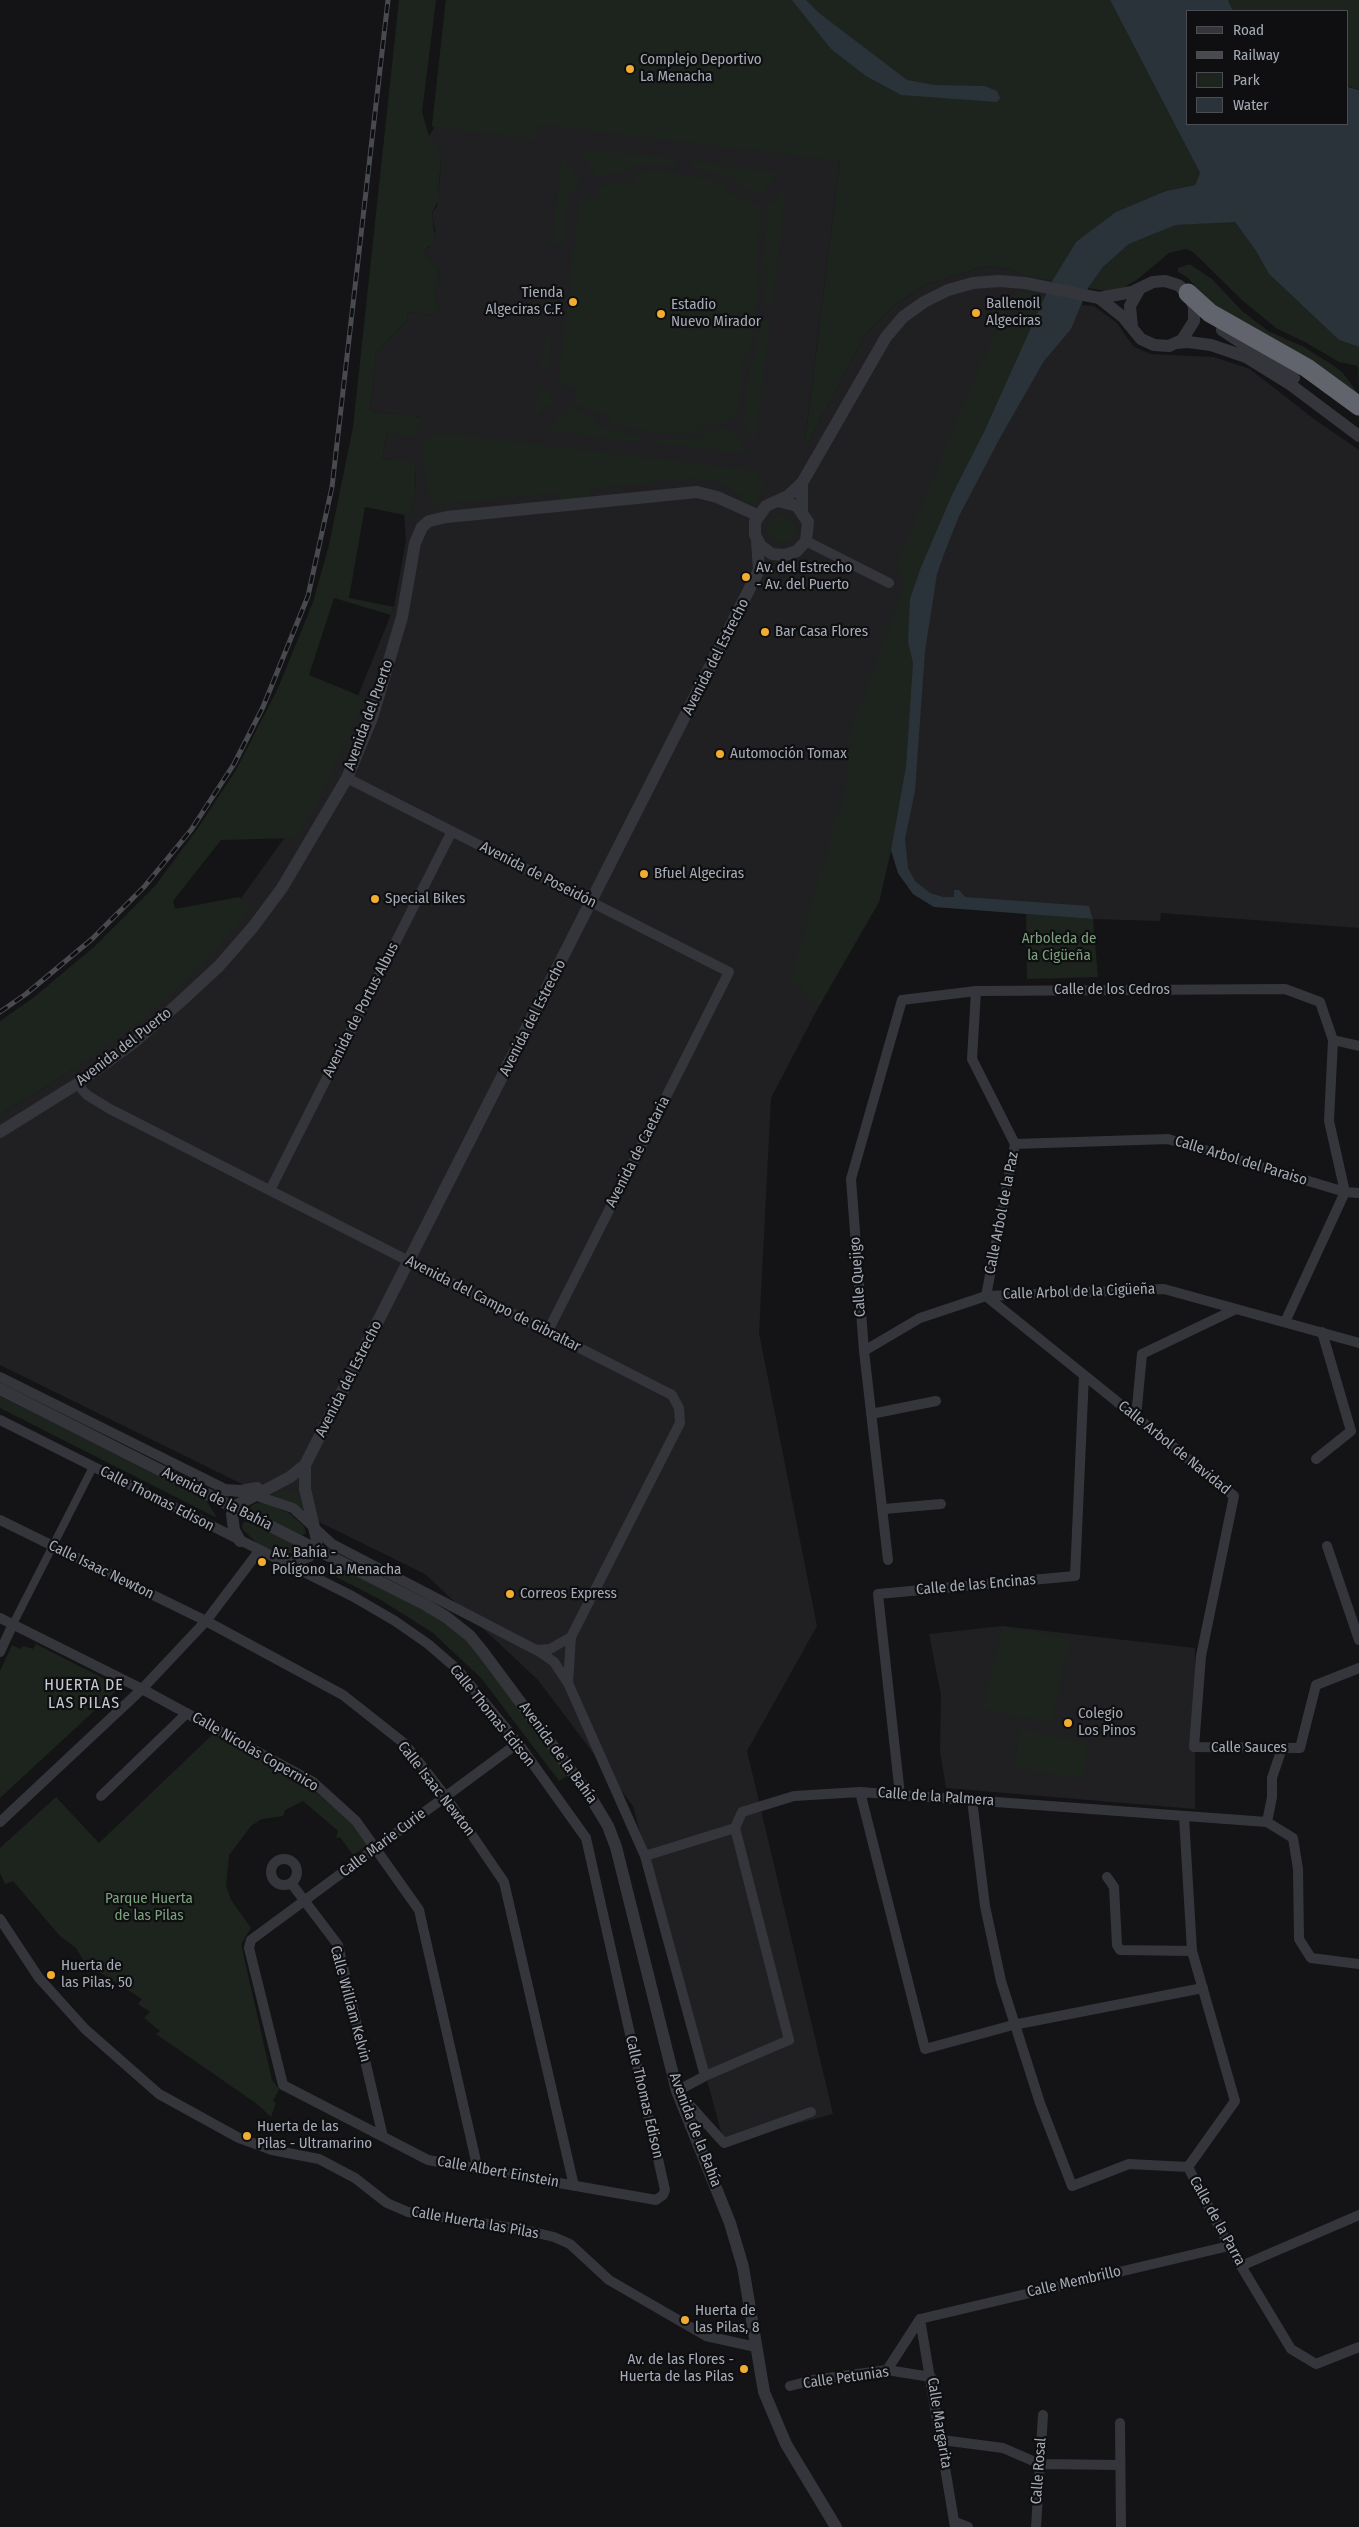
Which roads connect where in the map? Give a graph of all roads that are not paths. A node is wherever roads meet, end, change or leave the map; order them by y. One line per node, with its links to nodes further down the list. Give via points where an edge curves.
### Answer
1 (1142, 287): 2 (street, via 1126,294); 3 (street, via 1165,281 1178,285); 4 (street, via 1130,306)
2 (1099, 298): 4 (street); 9 (street, via 999,281 948,290 924,302 886,337)
3 (1191, 300): 5 (street, via 1191,328); 6 (highway, via 1307,368); 7 (street, via 1214,324)
4 (1132, 327): 5 (street, via 1141,339 1154,345)
5 (1176, 343): 8 (street, via 1211,345 1246,357 1291,385)
6 (1359, 406)
7 (1359, 426)
8 (1359, 436)
9 (802, 483): 10 (street); 11 (street)
10 (778, 501): 11 (street, via 791,503); 12 (street, via 766,506)
11 (802, 510): 14 (street, via 808,522)
12 (757, 516): 13 (street, via 754,528); 18 (street, Avenida del Puerto, via 717,497 697,492 429,521 417,535 402,617 372,718)
13 (757, 541): 15 (street, via 766,551); 16 (street)
14 (806, 541): 15 (street, via 797,551); 17 (street)
15 (784, 555): 16 (street)
16 (759, 570): 20 (street, Avenida del Estrecho)
17 (889, 582)
18 (347, 778): 19 (street, Avenida de Poseidón); 26 (street, Avenida del Puerto, via 282,888 253,927 178,1004 133,1043)
19 (452, 831): 20 (street, Avenida de Poseidón); 29 (street, Avenida de Portus Albus)
20 (592, 903): 21 (street, Avenida de Poseidón); 32 (street, Avenida del Estrecho)
21 (729, 972): 36 (street, Avenida de Caetaria)
22 (976, 991): 23 (street, Calle de los Cedros); 24 (street, Calle de los Cedros, via 1285,989 1320,1002); 28 (street, Calle Arbol de la Paz, via 972,1059)
23 (902, 1000): 39 (street, Calle Quejigo, via 851,1179)
24 (1333, 1040): 25 (street); 30 (street, via 1329,1121)
25 (1359, 1046)
26 (77, 1084): 27 (street, Avenida del Puerto); 29 (street, Avenida del Campo de Gibraltar, via 110,1109)
27 (0, 1132)
28 (1015, 1144): 30 (street, Calle Arbol del Paraiso, via 1168,1139); 33 (street, Calle Arbol de la Paz)
29 (270, 1190): 32 (street, Avenida del Campo de Gibraltar)
30 (1345, 1192): 31 (street, Calle Arbol del Paraiso); 35 (street)
31 (1359, 1193)
32 (409, 1261): 36 (street, Avenida del Campo de Gibraltar); 48 (street, Avenida del Estrecho)
33 (986, 1296): 34 (street, Calle Arbol de la Cigüeña, via 1164,1289); 39 (street, Calle Arbol de la Cigüeña, via 920,1318); 40 (street, Calle Arbol de Navidad)
34 (1236, 1308): 35 (street, Calle Arbol de la Cigüeña); 45 (street, via 1142,1354)
35 (1285, 1322): 37 (street, Calle Arbol de la Cigüeña)
36 (548, 1331): 68 (street, Avenida del Campo de Gibraltar, via 672,1395 680,1415 680,1423)
37 (1322, 1332): 38 (street, Calle Arbol de la Cigüeña); 47 (street, via 1351,1431)
38 (1359, 1343)
39 (864, 1351): 44 (street, Calle Quejigo)
40 (1084, 1375): 45 (street, Calle Arbol de Navidad); 80 (street, Calle de las Encinas, via 1075,1576 878,1594)
41 (0, 1377): 51 (street, Avenida de la Bahía)
42 (0, 1389): 54 (street, Avenida de la Bahía)
43 (936, 1401): 44 (street)
44 (871, 1414): 55 (street, Calle Quejigo)
45 (1136, 1417): 77 (street, Calle Arbol de Navidad, via 1234,1496 1201,1656)
46 (0, 1420): 49 (street, Calle Thomas Edison)
47 (1316, 1460)
48 (305, 1465): 50 (street); 57 (street, via 305,1489)
49 (93, 1466): 58 (street, Calle Thomas Edison); 59 (street)
50 (281, 1481): 51 (street, via 241,1491); 52 (street)
51 (223, 1490): 52 (street, Avenida de la Bahía)
52 (253, 1495): 54 (street); 57 (street, Avenida de la Bahía, via 293,1508)
53 (941, 1504): 55 (street)
54 (233, 1508): 58 (street, via 234,1530); 61 (street, Avenida de la Bahía)
55 (884, 1509): 63 (street, Calle Quejigo)
56 (0, 1520): 59 (street, Calle Isaac Newton)
57 (316, 1530): 61 (street); 70 (street, Avenida de la Bahía, via 338,1548)
58 (240, 1541): 62 (street, Calle Thomas Edison)
59 (52, 1546): 66 (street, Calle Isaac Newton); 67 (street)
60 (1327, 1546): 69 (street)
61 (315, 1549): 64 (street, via 301,1560); 100 (street, Avenida de la Bahía, via 426,1605 458,1626 483,1652 596,1804 616,1847)
62 (258, 1550): 64 (street, Calle Thomas Edison); 66 (street)
63 (888, 1560)
64 (288, 1564): 76 (street, Calle Thomas Edison, via 396,1621 428,1644 457,1669)
65 (0, 1618): 67 (street, Calle Nicolas Copernico)
66 (206, 1622): 74 (street); 82 (street, Calle Isaac Newton, via 343,1695 405,1744)
67 (13, 1624): 71 (street); 74 (street, Calle Nicolas Copernico)
68 (571, 1637): 70 (street, via 550,1649); 73 (street, Avenida del Campo de Gibraltar)
69 (1359, 1640)
70 (536, 1650): 73 (street, Avenida de la Bahía, via 554,1662)
71 (0, 1652)
72 (1359, 1668): 78 (street, Calle Sauces, via 1316,1685 1300,1748)
73 (568, 1683): 89 (street, Avenida de la Bahía)
74 (142, 1689): 75 (street, Calle Nicolas Copernico); 85 (street)
75 (187, 1713): 81 (street); 88 (street, Calle Nicolas Copernico, via 313,1782 356,1821)
76 (518, 1743): 82 (street, Calle Marie Curie); 106 (street, Calle Thomas Edison, via 586,1838 665,2190)
77 (1194, 1747): 78 (street, Calle Sauces)
78 (1282, 1748): 86 (street, via 1272,1778)
79 (860, 1792): 80 (street, Calle de la Palmera); 87 (street, Calle de la Palmera, via 794,1796 742,1812); 98 (street, via 924,2049)
80 (900, 1795): 83 (street, Calle de la Palmera)
81 (101, 1796)
82 (446, 1796): 88 (street, Calle Marie Curie); 105 (street, Calle Isaac Newton, via 504,1882)
83 (972, 1800): 84 (street, Calle de la Palmera); 98 (street, via 992,1948)
84 (1184, 1817): 86 (street, Calle de la Palmera); 95 (street, Calle de la Parra)
85 (0, 1822)
86 (1267, 1822): 96 (street, Calle de la Palmera, via 1293,1838 1298,1870 1299,1939 1307,1952 1311,1958)
87 (735, 1828): 89 (street); 99 (street, via 789,2040)
88 (376, 1848): 92 (street, Calle Marie Curie); 104 (street, Calle Nicolas Copernico, via 419,1910)
89 (645, 1856): 99 (street)
90 (1107, 1877): 95 (street, via 1114,1887 1117,1945 1120,1950)
91 (291, 1883): 92 (street, Calle William Kelvin)
92 (305, 1901): 94 (street, Calle Marie Curie); 102 (street, Calle William Kelvin, via 338,1945)
93 (0, 1919): 111 (street, Calle Huerta las Pilas, via 39,1978 85,2029 159,2094 238,2138 272,2150 319,2159 355,2178 387,2203 408,2212 511,2227 554,2237 570,2244 609,2280 706,2336)
94 (249, 1944): 102 (street, Calle Albert Einstein, via 283,2085)
95 (1192, 1951): 97 (street, Calle de la Parra)
96 (1359, 1964)
97 (1204, 1988): 98 (street); 103 (street, Calle de la Parra, via 1235,2101)
98 (1013, 2025): 103 (street, via 1072,2186 1129,2164)
99 (705, 2076): 100 (street)
100 (677, 2091): 101 (street, via 724,2143); 111 (street, Avenida de la Bahía, via 730,2223 742,2267)
101 (811, 2112)
102 (383, 2137): 104 (street, Calle Albert Einstein, via 428,2160)
103 (1188, 2167): 108 (street, Calle de la Parra)
104 (478, 2170): 105 (street, Calle Albert Einstein)
105 (574, 2186): 106 (street, Calle Albert Einstein, via 656,2200)
106 (663, 2195)
107 (1359, 2214): 109 (street)
108 (1229, 2246): 109 (street, Calle de la Parra); 110 (street, Calle Membrillo)
109 (1242, 2266): 112 (street, Calle de la Parra, via 1291,2349 1316,2364)
110 (920, 2319): 113 (street); 114 (street, Calle Margarita)
111 (756, 2347): 122 (street, Avenida de la Bahía, via 764,2392 786,2444)
112 (1359, 2347)
113 (887, 2370): 114 (street, Calle Petunias); 115 (street, Calle Petunias)
114 (931, 2377): 118 (street, Calle Margarita)
115 (790, 2386)
116 (1043, 2415): 119 (street, Calle Rosal)
117 (1120, 2423): 120 (street)
118 (942, 2440): 119 (street, via 1004,2448); 121 (street, Calle Margarita)
119 (1040, 2464): 120 (street); 124 (street, Calle Rosal)
120 (1120, 2465): 125 (street)
121 (955, 2524): 123 (street)
122 (836, 2527)
123 (968, 2527)
124 (1036, 2527)
125 (1121, 2527)

